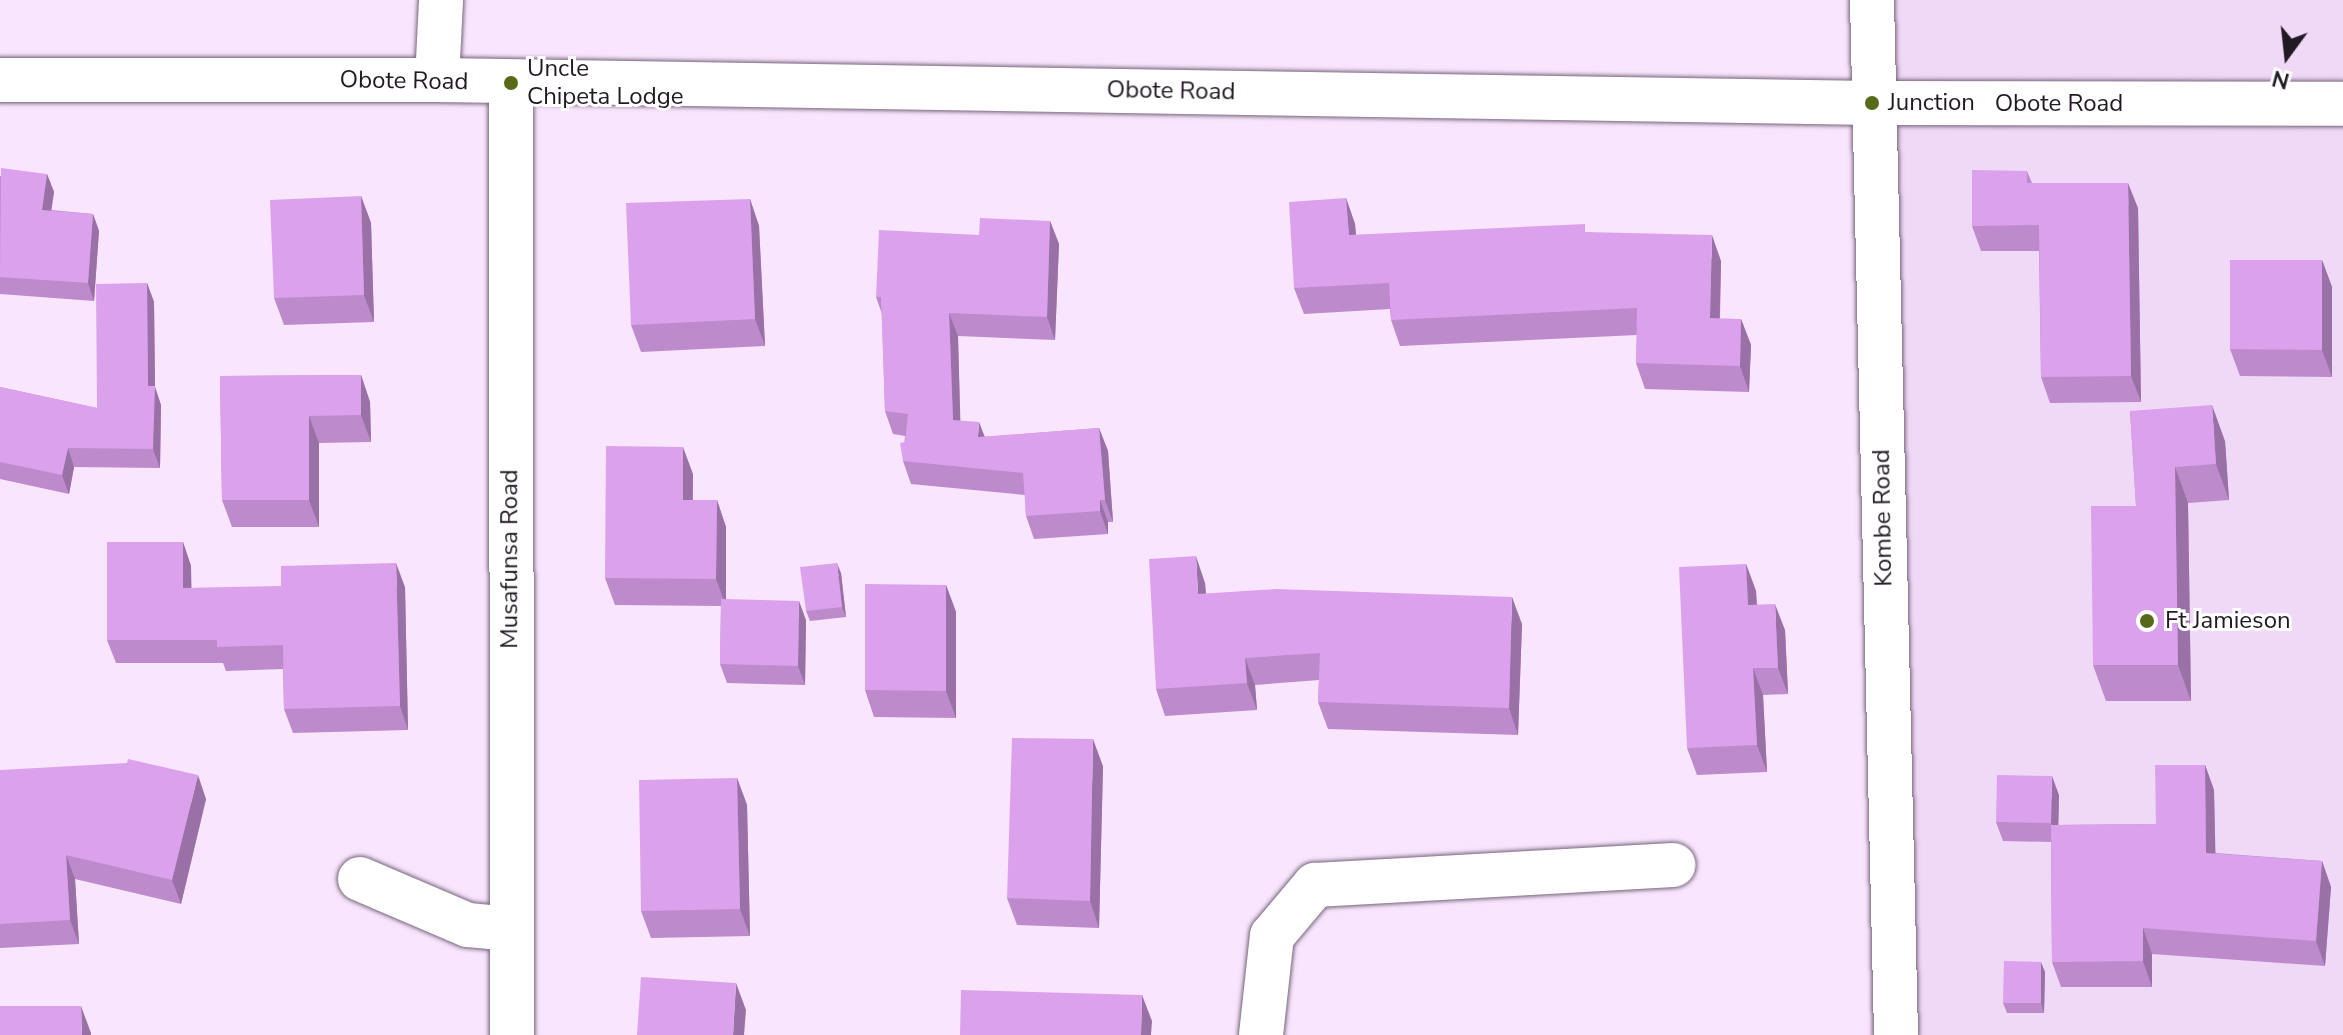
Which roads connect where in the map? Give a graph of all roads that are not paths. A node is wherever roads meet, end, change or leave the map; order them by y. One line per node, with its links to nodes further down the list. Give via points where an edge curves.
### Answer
1 (441, 0): 4 (street)
2 (1872, 0): 6 (street, Kombe Road)
3 (0, 80): 4 (street, Obote Road)
4 (437, 80): 5 (street, Obote Road)
5 (511, 83): 6 (street, Obote Road); 10 (street, Musafunsa Road)
6 (1872, 103): 7 (street, Obote Road); 13 (street, Kombe Road)
7 (2343, 104)
8 (1673, 865): 12 (street, via 1315,885 1272,936)
9 (360, 879): 10 (street, via 468,925)
10 (510, 929): 11 (street, Musafunsa Road)
11 (512, 1035)
12 (1261, 1035)
13 (1896, 1035)

